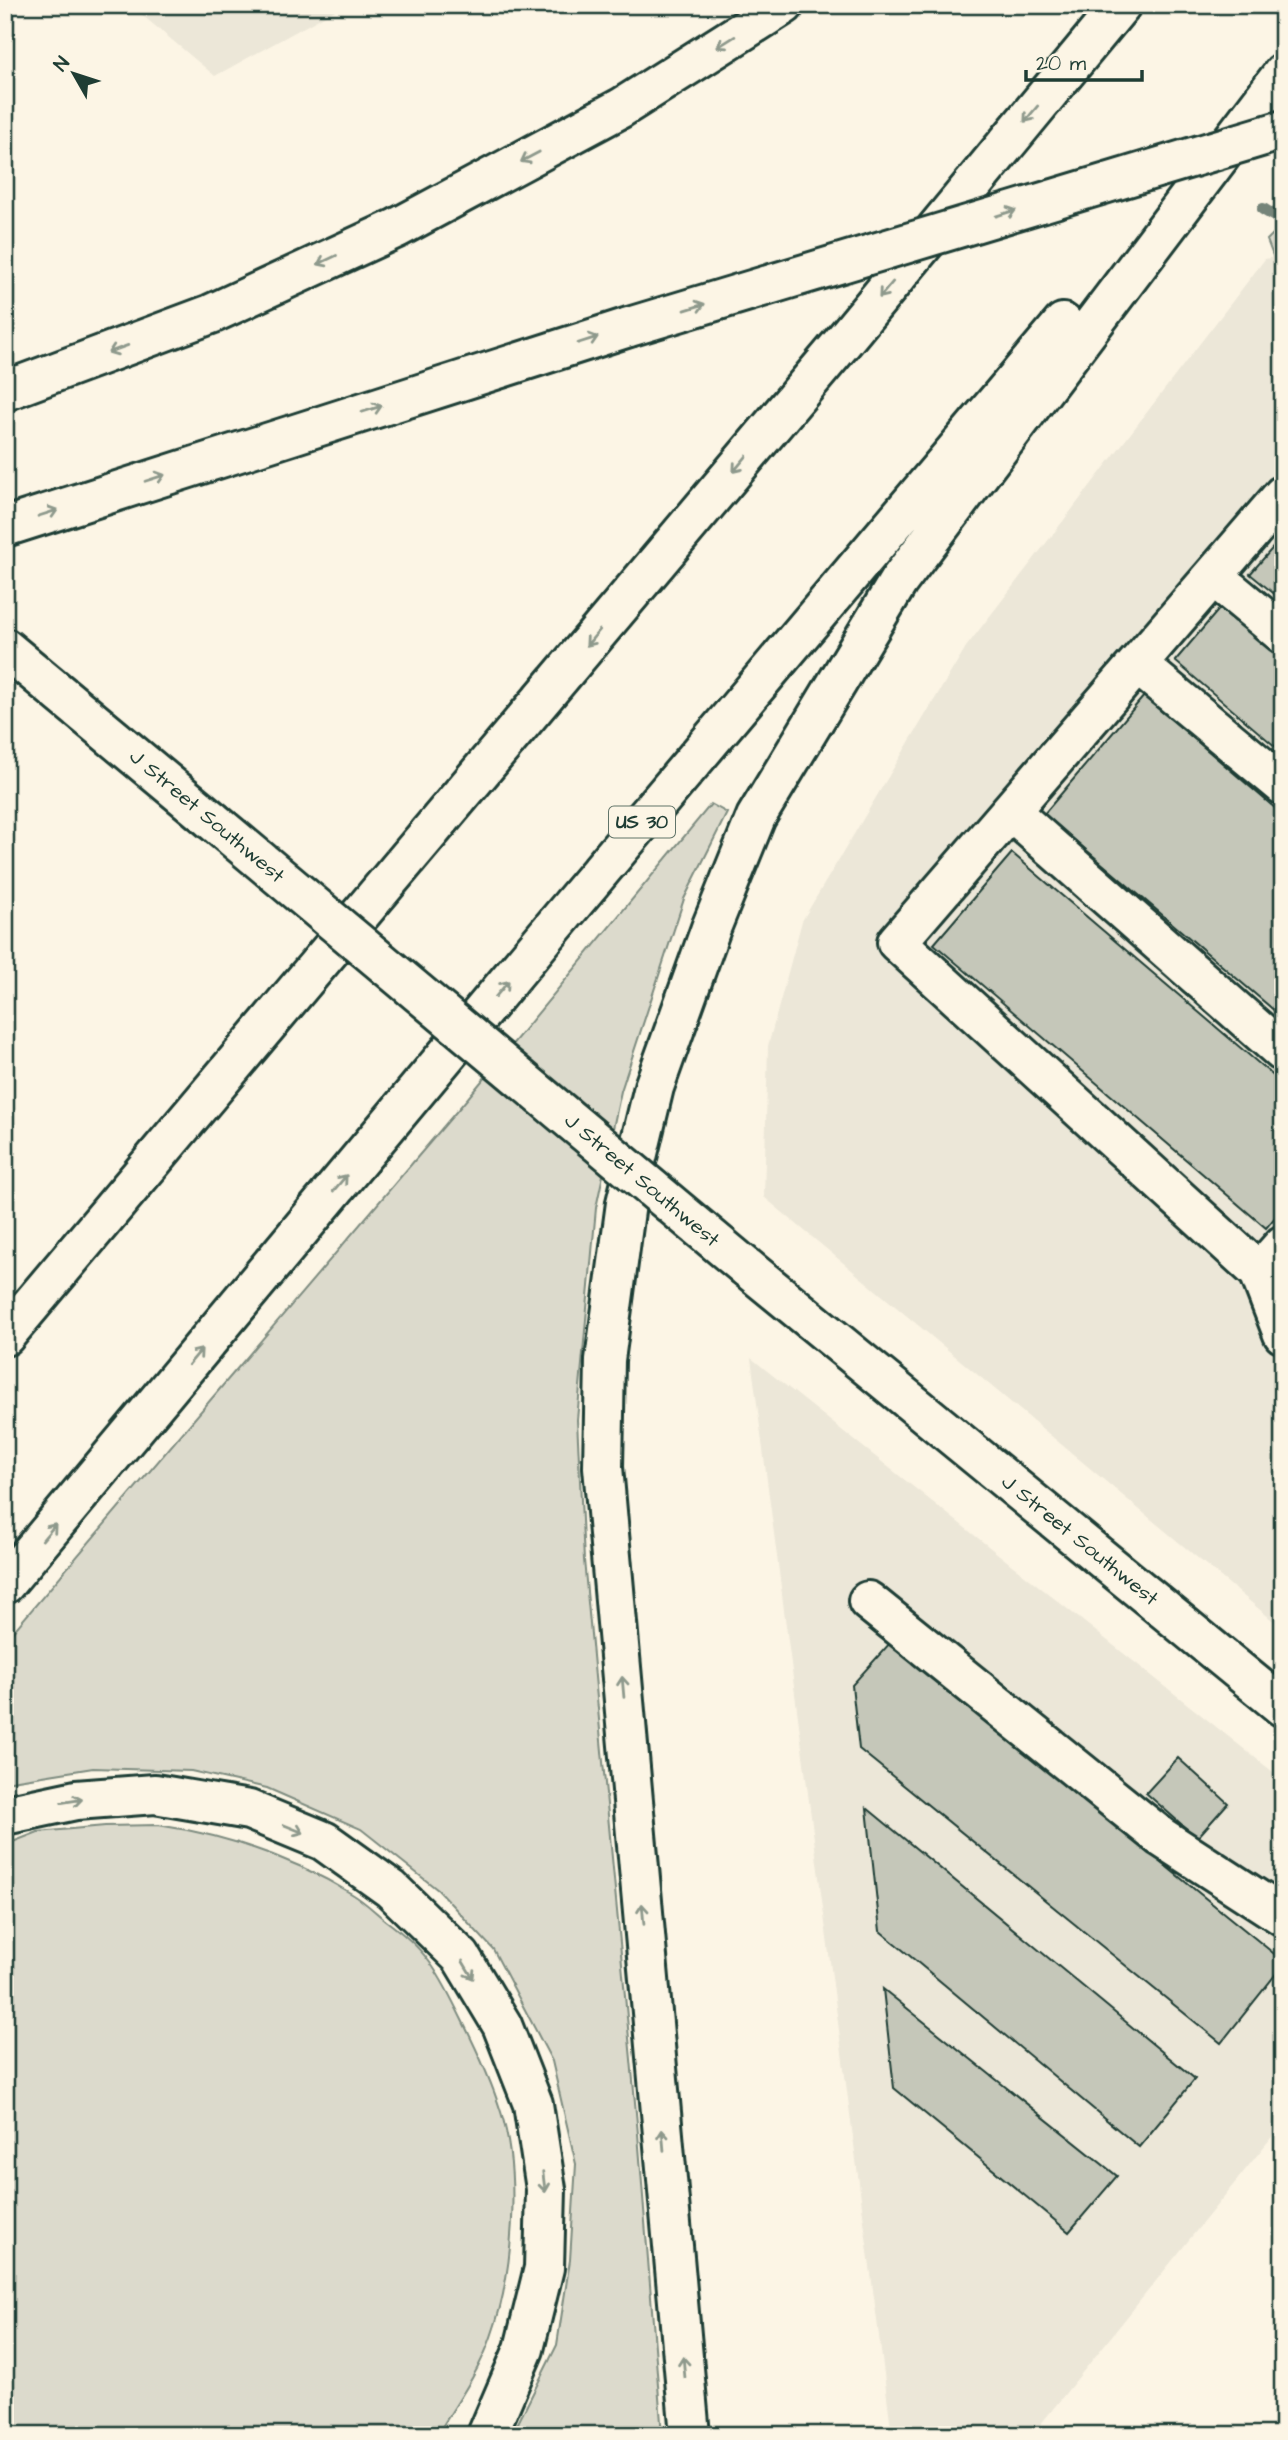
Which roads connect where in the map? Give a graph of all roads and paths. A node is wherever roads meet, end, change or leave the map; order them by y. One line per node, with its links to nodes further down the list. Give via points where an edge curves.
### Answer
1 (784, 5): 6 (main road, one-way to 6, via 621,108 397,228 211,314)
2 (1121, 5): 18 (main road, one-way to 18)
3 (1283, 63): 19 (main road, US 30, one-way to 3)
4 (1283, 74): 25 (main road, one-way to 4, via 603,1468 606,1360 621,1240 654,1087 710,928 756,817 898,582)
5 (1283, 130): 8 (main road, one-way to 5, bridge, via 629,327)
6 (5, 391)
7 (1283, 495): 9 (main road)
8 (5, 527)
9 (1213, 576): 10 (main road); 12 (main road)
10 (1283, 634)
11 (5, 648): 21 (main road, J Street Southwest, bridge, via 746,1267)
12 (1137, 664): 13 (main road); 14 (main road)
13 (1283, 785)
14 (1010, 811): 15 (main road); 16 (main road, via 897,942)
15 (1283, 1052)
16 (1271, 1259): 17 (main road)
17 (1283, 1334)
18 (5, 1336)
19 (5, 1584)
20 (868, 1601): 23 (main road, via 1161,1837)
21 (1283, 1707)
22 (5, 1815): 24 (main road, one-way to 24, via 76,1800 155,1794 249,1810 324,1841 391,1889 461,1958 502,2025 533,2104 545,2189 544,2268 524,2349)
23 (1283, 1916)
24 (486, 2435)
25 (690, 2435)

